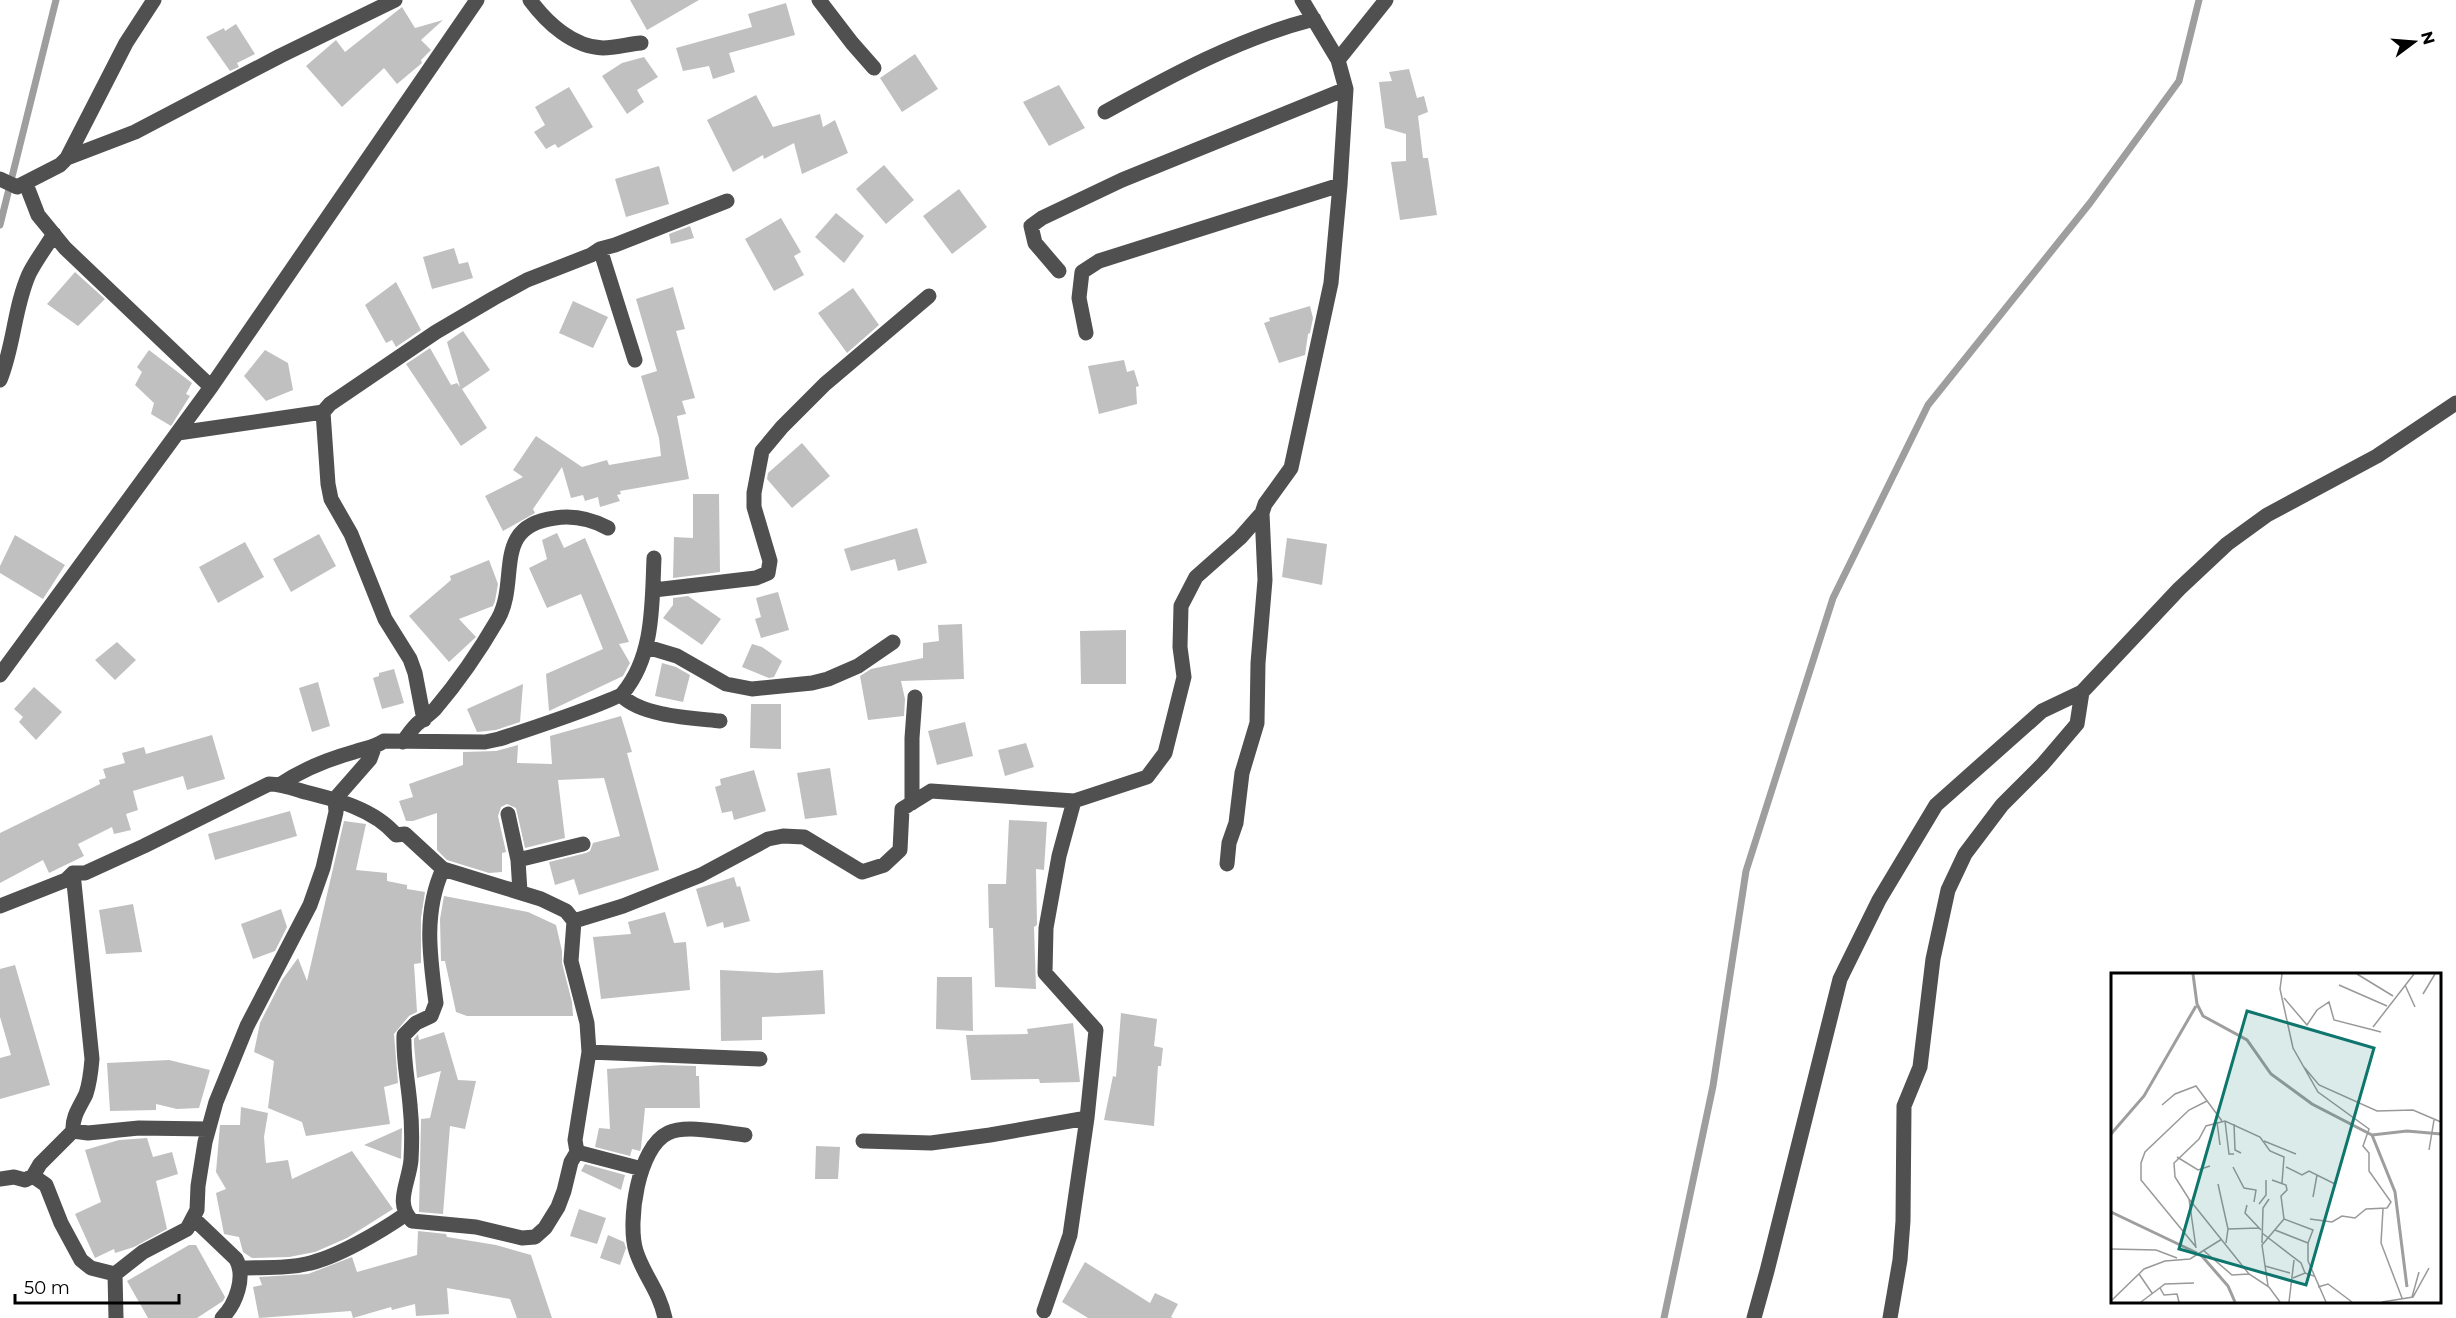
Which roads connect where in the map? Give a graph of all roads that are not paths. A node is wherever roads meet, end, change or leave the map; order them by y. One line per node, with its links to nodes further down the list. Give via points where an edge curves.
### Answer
1 (154, 0): 14 (street, via 126,43)
2 (395, 0): 14 (street, via 135,132)
3 (477, 0): 26 (street)
4 (530, 0): 9 (street, via 575,41 605,48)
5 (819, 0): 11 (street)
6 (1302, 0): 8 (street)
7 (1386, 0): 10 (street)
8 (1314, 19): 10 (street); 13 (street, via 1251,38)
9 (641, 44)
10 (1338, 60): 12 (street)
11 (874, 69)
12 (1346, 89): 17 (street); 21 (street, via 1122,180 1042,218 1031,226 1035,243)
13 (1105, 112)
14 (67, 158): 16 (street)
15 (0, 178): 16 (street, via 17,187)
16 (26, 184): 19 (street, via 39,215)
17 (1340, 185): 23 (street, via 1099,261 1082,272 1079,298); 30 (street, via 1331,283 1292,468)
18 (727, 201): 20 (street)
19 (54, 234): 25 (street, via 29,275 9,359); 26 (street)
20 (600, 249): 24 (street); 28 (street, via 527,280 436,332)
21 (1059, 271)
22 (929, 296): 33 (street, via 825,384 762,451 754,507 770,561 768,573 756,578)
23 (1086, 333)
24 (635, 360)
25 (0, 380)
26 (211, 387): 29 (street)
27 (2456, 403): 37 (street, via 2377,456 2267,515 2228,544 2179,589)
28 (323, 412): 29 (street); 40 (street, via 331,499 351,534 385,619 410,659)
29 (178, 433): 36 (street)
30 (1262, 513): 46 (street, via 1196,577 1181,606 1184,676 1165,753 1147,777); 51 (street, via 1265,580 1257,723 1242,773)
31 (608, 528): 40 (street, via 583,518 563,517 543,519 524,531 511,550 505,604 498,618)
32 (654, 558): 33 (street)
33 (654, 590): 35 (street)
34 (893, 642): 35 (street, via 858,666 828,679 752,689 726,684 677,656)
35 (647, 647): 38 (street)
36 (0, 675)
37 (2082, 692): 76 (street, via 2042,711 1936,805 1879,900 1840,979); 77 (street, via 2077,724 2002,804 1965,854 1948,890 1933,959 1920,1067 1904,1106 1903,1221)
38 (622, 696): 41 (street, via 630,704 644,708); 42 (street, via 499,739)
39 (915, 698): 47 (street)
40 (424, 720): 42 (street)
41 (720, 721)
42 (403, 742): 43 (street, via 384,741)
43 (374, 748): 44 (street, via 355,751); 45 (street, via 370,759)
44 (281, 784): 45 (street); 53 (street, via 269,784 85,873)
45 (335, 799): 52 (street, via 388,825 396,835 405,834); 60 (street, via 336,812 323,868 310,905 247,1026)
46 (1074, 801): 47 (street, via 931,791); 59 (street, via 1046,928 1045,973 1096,1030)
47 (912, 803): 56 (street, via 902,809 900,850 884,865 862,872 804,837 775,838 707,872)
48 (508, 814): 50 (street)
49 (584, 844): 50 (street)
50 (518, 860): 54 (street)
51 (1227, 864)
52 (443, 870): 54 (street); 68 (street, via 429,921 436,1003 431,1016 404,1035 412,1134 402,1206)
53 (73, 873): 55 (street, via 66,880); 61 (street, via 92,1059 91,1077 73,1119)
54 (520, 892): 56 (street, via 566,910)
55 (0, 906)
56 (574, 921): 57 (street, via 571,961 587,1023)
57 (589, 1052): 58 (street); 64 (street, via 575,1140)
58 (760, 1059)
59 (1087, 1118): 63 (street, via 931,1143); 72 (street, via 1070,1235)
60 (208, 1129): 61 (street); 69 (street)
61 (73, 1131): 66 (street)
62 (745, 1136): 65 (street, via 691,1130 667,1133 649,1151)
63 (863, 1141)
64 (577, 1152): 65 (street); 68 (street, via 558,1207 535,1237 412,1221)
65 (642, 1169): 75 (street, via 633,1235 640,1261 661,1298)
66 (33, 1176): 67 (street, via 25,1180); 71 (street, via 46,1185 81,1260 91,1268)
67 (0, 1179)
68 (406, 1214): 70 (street, via 321,1260)
69 (193, 1218): 70 (street); 71 (street, via 187,1229 143,1252)
70 (241, 1268): 74 (street, via 236,1298)
71 (115, 1274): 73 (street)
72 (1044, 1311)
73 (116, 1318)
74 (222, 1318)
75 (665, 1318)
76 (1754, 1318)
77 (1890, 1318)

